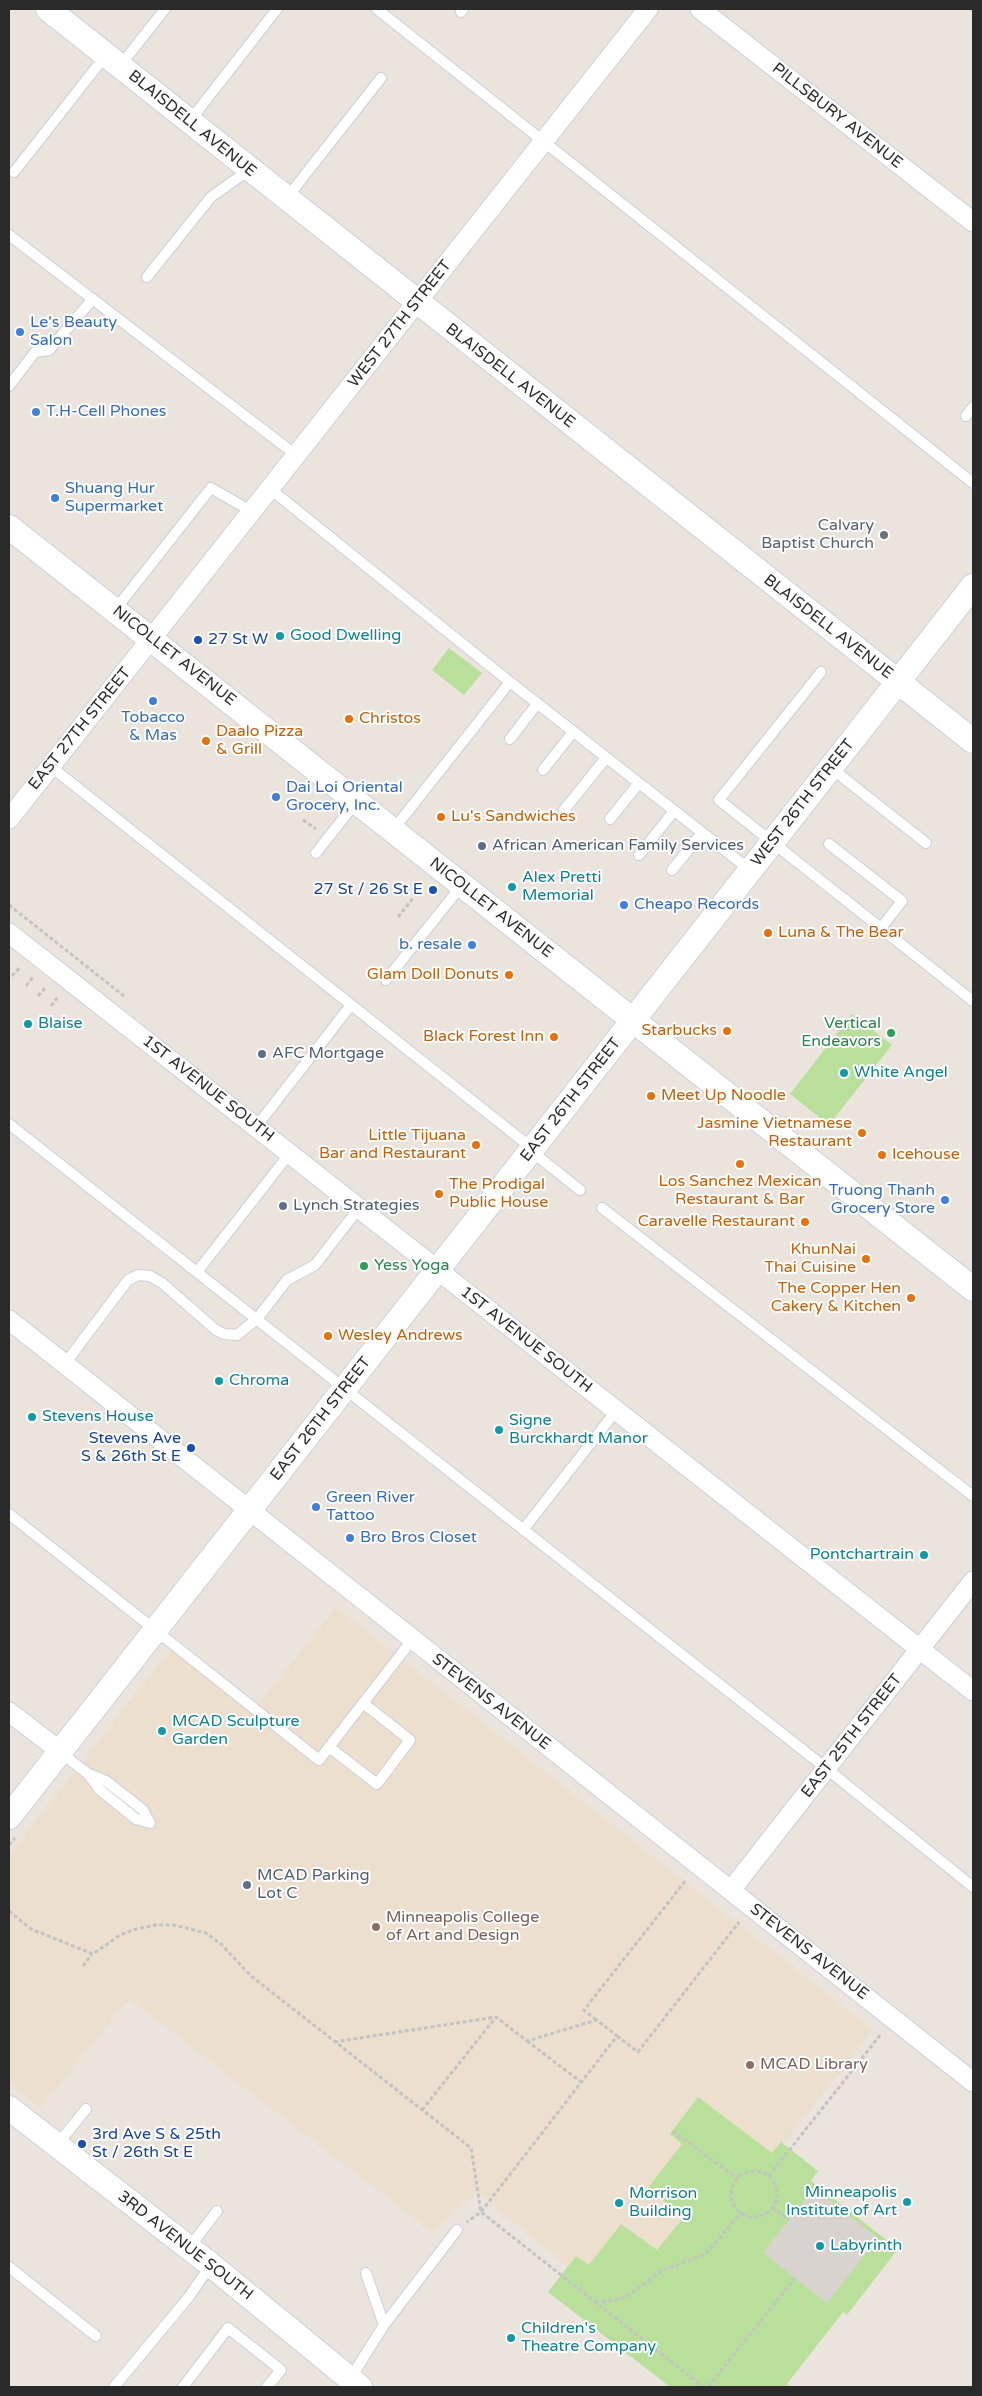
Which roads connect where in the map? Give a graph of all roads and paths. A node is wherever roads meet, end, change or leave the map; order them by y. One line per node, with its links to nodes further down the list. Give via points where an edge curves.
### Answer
1 (48, 9): 7 (street, BLAISDELL AVENUE)
2 (165, 9): 7 (lane)
3 (278, 9): 9 (lane)
4 (377, 9): 10 (lane)
5 (648, 9): 10 (street, WEST 27TH STREET)
6 (700, 9): 14 (street, PILLSBURY AVENUE)
7 (113, 61): 9 (street, BLAISDELL AVENUE); 12 (lane)
8 (380, 78): 13 (lane)
9 (189, 122): 11 (street, BLAISDELL AVENUE)
10 (543, 141): 18 (street, WEST 27TH STREET); 23 (lane)
11 (249, 170): 13 (street, BLAISDELL AVENUE); 16 (lane, via 211,197)
12 (14, 172)
13 (286, 199): 18 (street, BLAISDELL AVENUE)
14 (973, 222)
15 (9, 235): 17 (lane)
16 (147, 277)
17 (92, 300): 19 (lane, via 49,350 34,352); 22 (lane)
18 (417, 302): 22 (street, WEST 27TH STREET); 32 (street, BLAISDELL AVENUE)
19 (9, 386)
20 (973, 408): 21 (lane)
21 (966, 416)
22 (296, 455): 24 (street, WEST 27TH STREET)
23 (973, 483)
24 (269, 488): 25 (street, WEST 27TH STREET); 31 (lane)
25 (251, 511): 28 (lane, via 211,488); 29 (street, WEST 27TH STREET)
26 (10, 531): 28 (street, NICOLLET AVENUE)
27 (973, 586): 32 (street, WEST 26TH STREET)
28 (115, 610): 29 (street, NICOLLET AVENUE)
29 (152, 639): 38 (street, EAST 27TH STREET); 42 (street, NICOLLET AVENUE)
30 (821, 672): 49 (lane, via 720,800)
31 (510, 682): 33 (lane); 47 (lane)
32 (898, 682): 36 (street, BLAISDELL AVENUE); 39 (street, WEST 26TH STREET)
33 (538, 704): 34 (lane); 35 (lane)
34 (573, 732): 37 (lane); 40 (lane)
35 (510, 739)
36 (973, 741)
37 (606, 758): 41 (lane); 43 (lane)
38 (50, 766): 45 (street, EAST 27TH STREET); 70 (lane)
39 (830, 767): 49 (street, WEST 26TH STREET); 50 (lane)
40 (543, 770)
41 (639, 783): 44 (lane); 46 (lane)
42 (357, 801): 47 (street, NICOLLET AVENUE); 52 (lane)
43 (564, 810)
44 (674, 811): 48 (lane); 53 (lane)
45 (9, 818)
46 (610, 819)
47 (393, 830): 56 (street, NICOLLET AVENUE)
48 (702, 833): 54 (lane); 55 (lane)
49 (772, 842): 55 (street, WEST 26TH STREET); 59 (lane)
50 (926, 843)
51 (829, 844): 59 (lane, via 902,901)
52 (316, 854)
53 (639, 854)
54 (672, 870)
55 (750, 870): 72 (street, WEST 26TH STREET)
56 (462, 885): 64 (lane); 72 (street, NICOLLET AVENUE)
57 (414, 897): 58 (path)
58 (398, 917)
59 (881, 928): 69 (lane)
60 (9, 933): 74 (street, 1ST AVENUE SOUTH)
61 (21, 964): 63 (path)
62 (35, 975): 66 (path)
63 (12, 976)
64 (386, 980)
65 (47, 985): 68 (path)
66 (26, 986)
67 (60, 994): 71 (path)
68 (38, 996)
69 (973, 1001)
70 (351, 1005): 74 (lane); 75 (lane)
71 (51, 1006)
72 (633, 1019): 75 (street, EAST 26TH STREET); 82 (street, NICOLLET AVENUE)
73 (9, 1124): 81 (lane)
74 (256, 1127): 76 (street, 1ST AVENUE SOUTH)
75 (532, 1150): 77 (lane); 80 (street, EAST 26TH STREET)
76 (290, 1153): 78 (street, 1ST AVENUE SOUTH); 81 (lane)
77 (580, 1190)
78 (359, 1208): 80 (street, 1ST AVENUE SOUTH); 83 (lane, via 315,1265 287,1280)
79 (602, 1208): 88 (lane)
80 (438, 1270): 86 (street, EAST 26TH STREET); 87 (street, 1ST AVENUE SOUTH)
81 (197, 1272): 83 (lane)
82 (973, 1289)
83 (257, 1319): 85 (lane, via 237,1335 224,1334 162,1283 150,1276 138,1275 128,1280); 86 (lane)
84 (9, 1320): 85 (street, STEVENS AVENUE)
85 (64, 1365): 89 (street, STEVENS AVENUE)
86 (345, 1390): 89 (street, EAST 26TH STREET); 91 (lane)
87 (616, 1411): 91 (lane); 95 (street, 1ST AVENUE SOUTH)
88 (973, 1496)
89 (248, 1511): 93 (street, EAST 26TH STREET); 94 (street, STEVENS AVENUE)
90 (9, 1514): 93 (lane)
91 (523, 1530): 101 (lane)
92 (973, 1581): 95 (street, EAST 25TH STREET)
93 (154, 1631): 99 (lane, via 319,1760); 100 (street, EAST 26TH STREET)
94 (412, 1640): 97 (lane); 106 (street, STEVENS AVENUE)
95 (920, 1649): 96 (street, 1ST AVENUE SOUTH); 101 (street, EAST 25TH STREET)
96 (973, 1691)
97 (363, 1703): 99 (lane); 99 (lane, via 410,1740 377,1784)
98 (9, 1712): 100 (street)
99 (329, 1747)
100 (60, 1752): 102 (lane); 103 (street, EAST 26TH STREET)
101 (827, 1769): 105 (lane); 106 (street, EAST 25TH STREET)
102 (87, 1773): 102 (lane, via 100,1790 136,1819 150,1823 143,1810 106,1781)
103 (9, 1817)
104 (686, 1880): 112 (path, via 584,2010)
105 (973, 1887)
106 (731, 1890): 118 (street, STEVENS AVENUE)
107 (9, 1912): 109 (path, via 31,1929)
108 (739, 1922): 114 (path, via 638,2052)
109 (93, 1954): 110 (path); 116 (path, via 120,1935 156,1925 174,1925 206,1933 251,1976)
110 (83, 1966)
111 (496, 2017): 115 (path); 116 (path); 121 (path)
112 (597, 2020): 114 (path); 115 (path)
113 (881, 2034): 124 (path)
114 (617, 2036): 117 (path)
115 (527, 2041): 117 (path)
116 (333, 2042): 121 (path)
117 (581, 2082): 128 (path)
118 (973, 2082)
119 (9, 2108): 123 (street, 3RD AVENUE SOUTH)
120 (86, 2109): 123 (lane)
121 (422, 2110): 128 (path, via 470,2148)
122 (673, 2131): 125 (path)
123 (58, 2145): 132 (street, 3RD AVENUE SOUTH)
124 (769, 2176): 125 (path, via 756,2171); 126 (path, via 777,2190)
125 (737, 2178): 129 (path, via 731,2193 732,2201)
126 (772, 2207): 129 (path, via 764,2215); 130 (path)
127 (217, 2211): 132 (lane)
128 (481, 2212): 131 (path); 137 (path)
129 (741, 2212): 137 (path, via 703,2255 661,2271 628,2296)
130 (789, 2220)
131 (457, 2230): 138 (lane)
132 (189, 2248): 133 (street, 3RD AVENUE SOUTH)
133 (211, 2265): 140 (street, 3RD AVENUE SOUTH); 141 (lane, via 188,2298)
134 (9, 2267): 139 (lane)
135 (366, 2273): 138 (lane)
136 (795, 2278): 145 (path)
137 (595, 2302): 144 (path)
138 (384, 2325): 140 (lane)
139 (96, 2336)
140 (352, 2384)
141 (114, 2387)
142 (183, 2387): 143 (lane, via 228,2328 281,2370)
143 (267, 2387)
144 (703, 2387)
145 (708, 2387)

